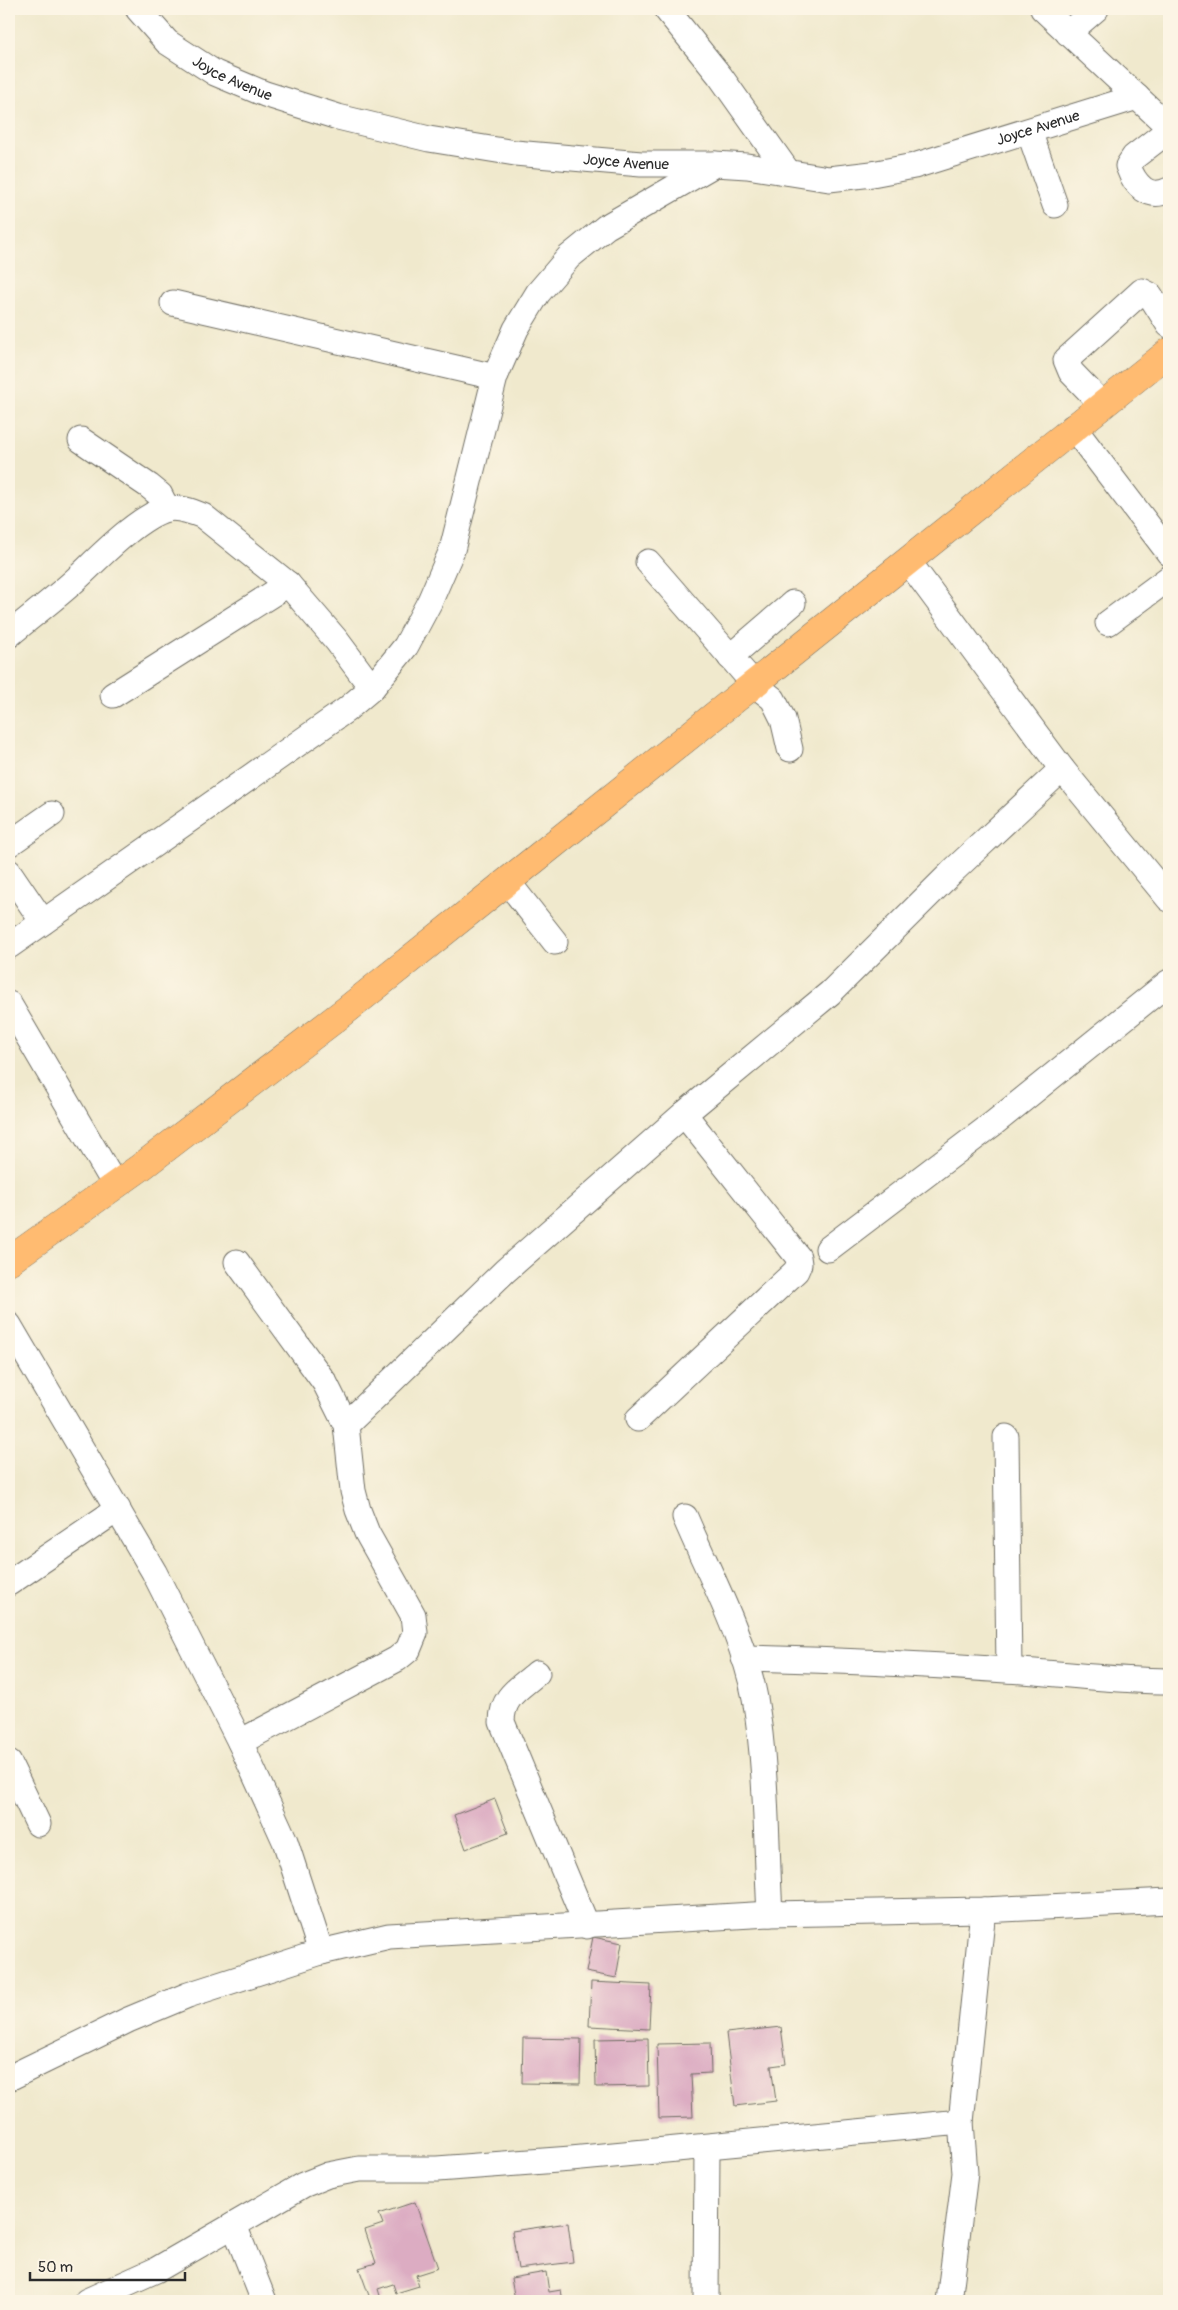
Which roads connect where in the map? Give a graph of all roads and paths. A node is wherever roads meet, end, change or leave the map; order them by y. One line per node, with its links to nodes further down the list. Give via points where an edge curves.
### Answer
1 (138, 9): 9 (street, Joyce Avenue, via 167,42 215,73 265,94 338,117 429,140 515,153 641,164)
2 (666, 9): 10 (street, via 720,76)
3 (1043, 9): 5 (street)
4 (1096, 9): 5 (street)
5 (1068, 33): 6 (street)
6 (1137, 97): 7 (street); 8 (street, Joyce Avenue)
7 (1169, 128): 11 (street, via 1134,157 1128,166 1132,178 1145,192 1160,194)
8 (1029, 131): 10 (street, Joyce Avenue, via 914,166 872,174 829,179); 12 (street)
9 (716, 164): 10 (street, Joyce Avenue); 16 (street, via 606,227 569,257 538,293)
10 (788, 172)
11 (1169, 190)
12 (1055, 205)
13 (173, 304): 16 (street)
14 (1169, 325): 17 (street, via 1150,295 1142,291 1066,360 1071,372)
15 (1169, 352): 17 (main road)
16 (495, 377): 31 (street, via 452,550 406,646)
17 (1102, 404): 18 (main road)
18 (1073, 427): 21 (street); 22 (main road)
19 (81, 440): 20 (street, via 149,486 160,495)
20 (167, 509): 25 (street, via 187,510 203,516); 28 (street, via 117,541)
21 (1169, 553)
22 (908, 561): 30 (main road); 34 (street)
23 (648, 562): 29 (street)
24 (1169, 578): 27 (street)
25 (288, 584): 31 (street); 32 (street)
26 (793, 603): 29 (street)
27 (1108, 623)
28 (9, 635)
29 (730, 657): 30 (street)
30 (754, 684): 33 (street, via 773,699 783,719); 38 (main road)
31 (372, 688): 40 (street, via 346,710)
32 (113, 695)
33 (790, 749)
34 (1062, 769): 39 (street); 45 (street, via 830,993)
35 (52, 814): 36 (street)
36 (9, 844)
37 (9, 872): 40 (street)
38 (507, 881): 41 (street); 46 (main road, via 344,1012)
39 (1169, 899)
40 (43, 922): 42 (street)
41 (555, 942)
42 (9, 946)
43 (1169, 982): 47 (street, via 994,1123)
44 (9, 1004): 46 (street)
45 (684, 1114): 51 (street, via 798,1257 799,1264 796,1271); 52 (street, via 505,1271)
46 (115, 1185): 48 (main road)
47 (828, 1249)
48 (9, 1261)
49 (237, 1262): 52 (street, via 325,1383)
50 (9, 1325): 54 (street)
51 (638, 1419)
52 (346, 1425): 61 (street, via 358,1510 413,1615 415,1633 408,1650 397,1659)
53 (1006, 1437): 58 (street)
54 (118, 1509): 56 (street); 61 (street, via 154,1572)
55 (685, 1517): 57 (street)
56 (9, 1583)
57 (744, 1658): 58 (street); 66 (street, via 755,1698)
58 (1009, 1670): 60 (street)
59 (537, 1673): 67 (street, via 506,1699 502,1722)
60 (1169, 1682)
61 (240, 1742): 68 (street, via 285,1841)
62 (9, 1763): 63 (street)
63 (38, 1824)
64 (1169, 1901): 65 (street)
65 (983, 1910): 66 (street); 70 (street)
66 (770, 1914): 67 (street)
67 (587, 1926): 68 (street, via 389,1936)
68 (321, 1952): 69 (street, via 188,1995 128,2020)
69 (9, 2078)
70 (961, 2122): 71 (street); 76 (street, via 965,2173)
71 (707, 2147): 72 (street, via 436,2169 359,2169 304,2185); 75 (street)
72 (234, 2225): 73 (street, via 156,2270); 74 (street)
73 (87, 2301)
74 (264, 2301)
75 (706, 2301)
76 (950, 2301)

